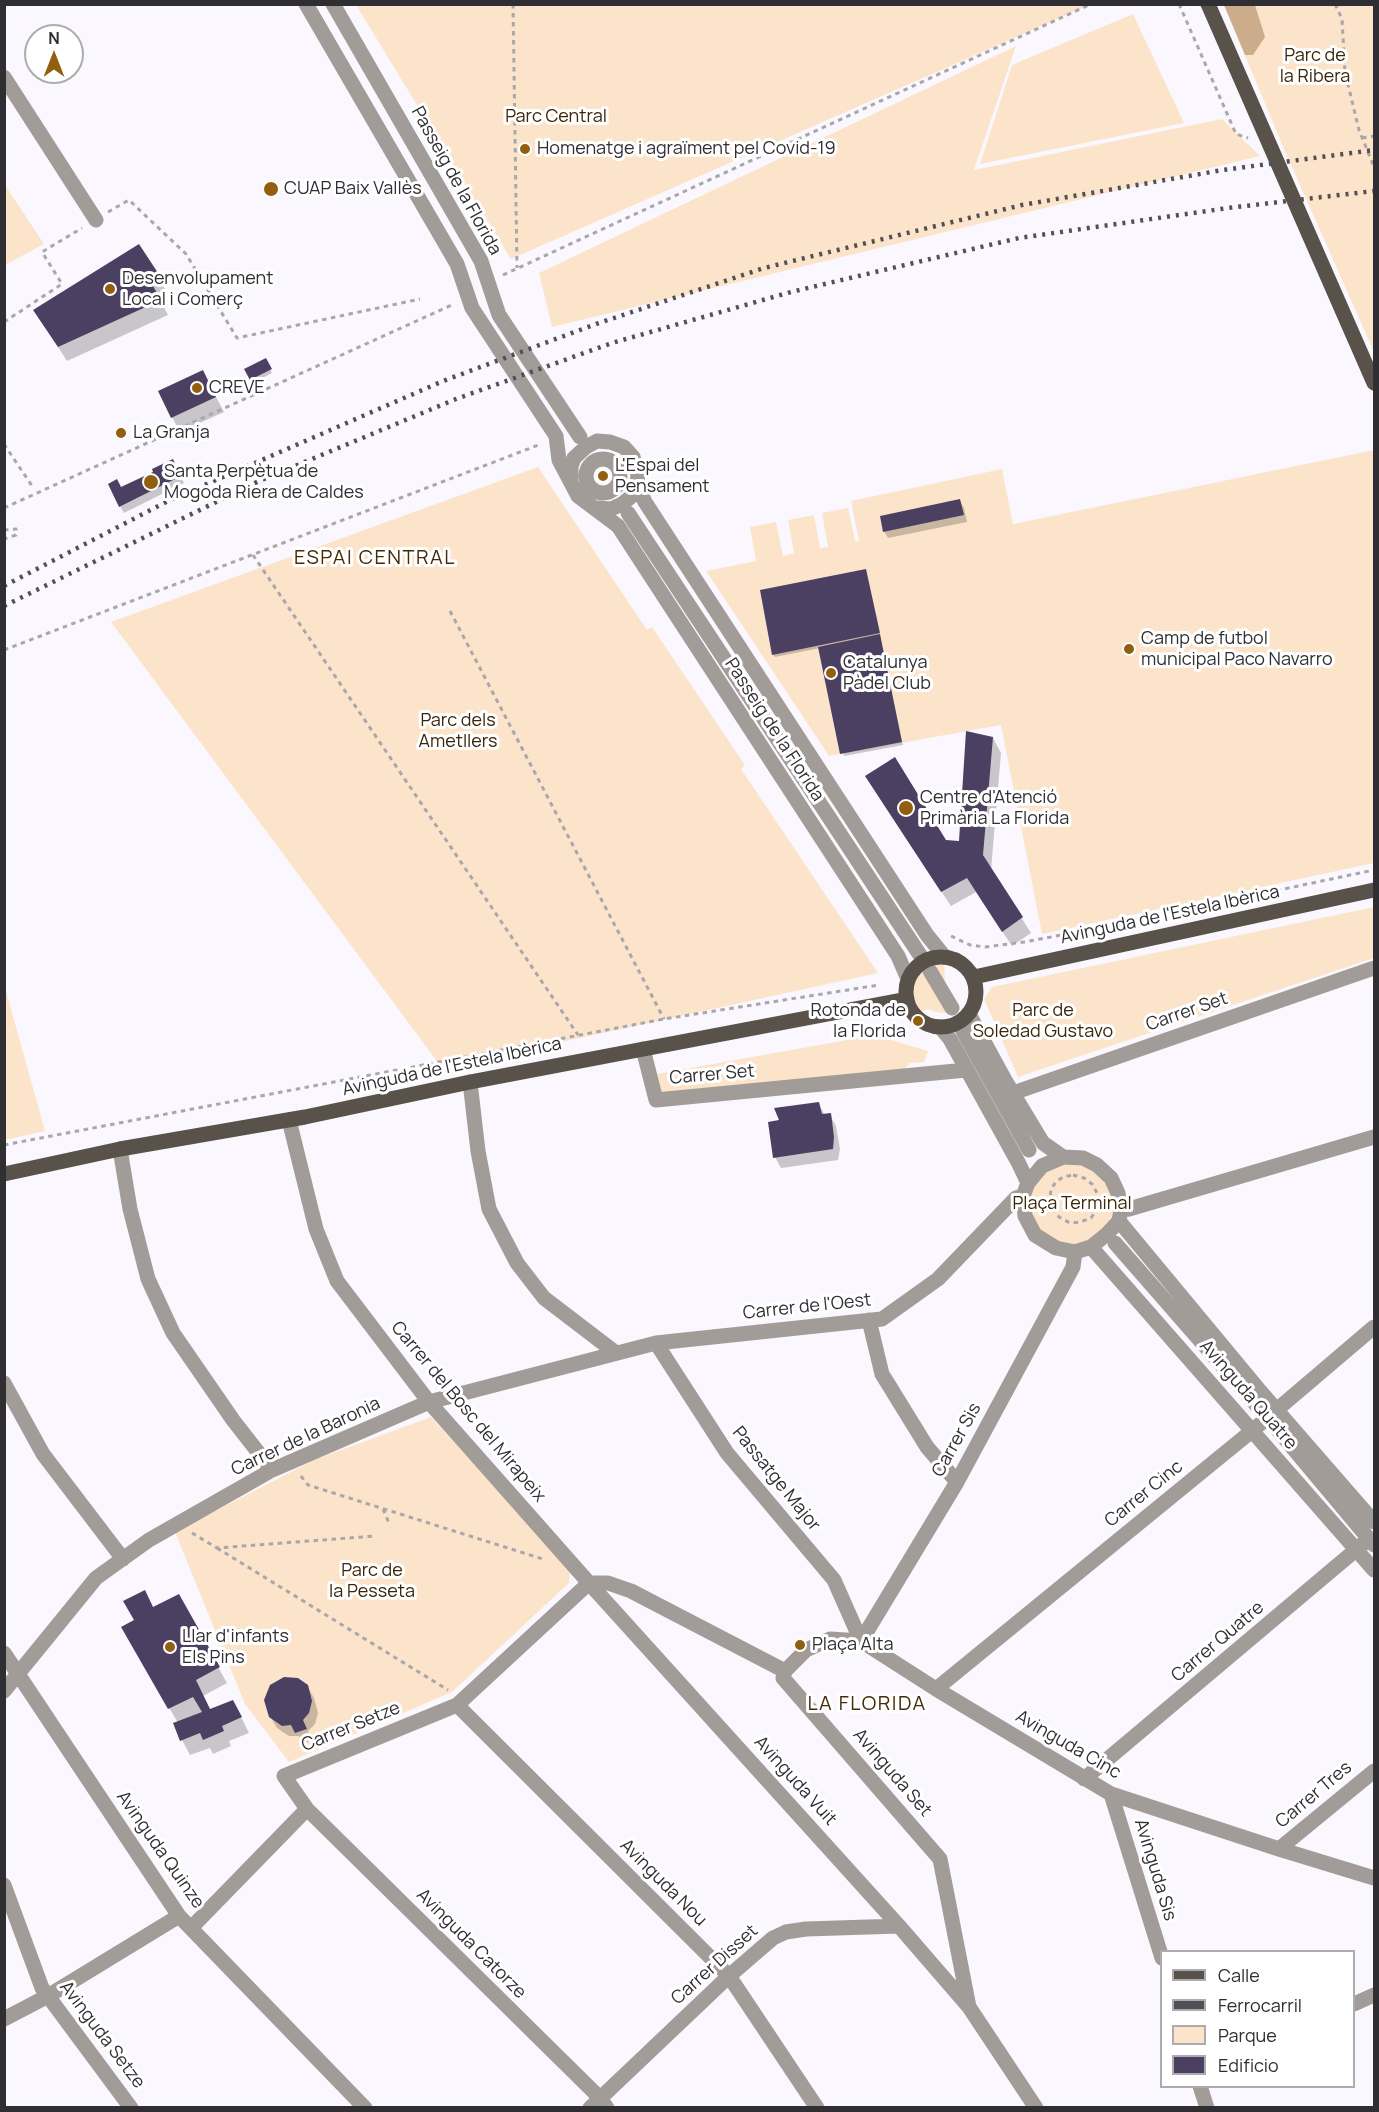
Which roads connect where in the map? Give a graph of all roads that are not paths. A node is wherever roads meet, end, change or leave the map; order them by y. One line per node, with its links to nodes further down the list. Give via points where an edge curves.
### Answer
1 (306, 4): 8 (street, Passeig de la Florida, via 457,264 472,308)
2 (333, 4): 7 (street, Passeig de la Florida, via 481,261 499,315)
3 (1208, 4): 6 (main road)
4 (4, 77): 5 (street)
5 (96, 220)
6 (1374, 383)
7 (580, 437)
8 (552, 438): 9 (street, Passeig de la Florida); 11 (street, Passeig de la Florida)
9 (588, 457): 9 (street, Passeig de la Florida, via 589,486 602,493 615,493 618,468 608,460); 10 (street, Passeig de la Florida, via 597,441 624,447 633,457); 11 (street, via 571,466)
10 (637, 485): 12 (street, via 622,504 611,509); 16 (street, Passeig de la Florida)
11 (573, 486): 12 (street, Passeig de la Florida, via 585,502)
12 (597, 508): 20 (street, Passeig de la Florida, via 618,526 898,956)
13 (628, 513): 15 (street, Passeig de la Florida)
14 (1374, 890): 19 (main road, Avinguda de l'Estela Ibèrica)
15 (920, 956)
16 (944, 956): 19 (main road, via 967,966); 20 (main road, via 923,961)
17 (1374, 968): 29 (street, Carrer Set)
18 (930, 971): 22 (street)
19 (974, 977): 23 (main road, via 977,993)
20 (908, 979): 21 (main road)
21 (907, 999): 24 (main road, via 915,1016); 26 (main road, Avinguda de l'Estela Ibèrica)
22 (952, 1008)
23 (969, 1014): 24 (main road); 29 (street)
24 (940, 1027): 27 (street)
25 (962, 1029): 33 (street)
26 (643, 1049): 27 (street, Carrer Set, via 656,1100); 28 (main road, Avinguda de l'Estela Ibèrica)
27 (966, 1070): 36 (street, via 1018,1162)
28 (470, 1082): 30 (main road, Avinguda de l'Estela Ibèrica); 44 (street, via 489,1209 516,1263 544,1298)
29 (1013, 1093): 34 (street, via 1043,1143)
30 (289, 1120): 32 (main road, Avinguda de l'Estela Ibèrica); 46 (street, Carrer del Bosc del Mirapeix, via 316,1229 337,1281)
31 (1374, 1137): 37 (street, via 1129,1209)
32 (120, 1149): 35 (main road, Avinguda de l'Estela Ibèrica); 49 (street, via 148,1279 173,1333 232,1420)
33 (1029, 1150)
34 (1063, 1157): 36 (street, via 1042,1166); 37 (street, via 1083,1158 1111,1178 1118,1193)
35 (4, 1174)
36 (1026, 1190): 40 (street, via 1025,1216 1035,1235 1056,1248); 41 (street, Carrer de l'Oest, via 938,1279 882,1318)
37 (1120, 1215): 39 (street, via 1107,1234); 47 (street, Avinguda Quatre)
38 (1115, 1243): 47 (street, Avinguda Quatre)
39 (1091, 1247): 40 (street); 48 (street, Avinguda Quatre)
40 (1075, 1252): 50 (street, Carrer Sis, via 1073,1267)
41 (869, 1320): 43 (street, Carrer de l'Oest); 50 (street, via 882,1374 927,1447)
42 (1374, 1327): 47 (street, Carrer Cinc)
43 (656, 1343): 44 (street, Carrer de la Baronia); 57 (street, Passatge Major, via 727,1453 834,1580)
44 (616, 1353): 46 (street, Carrer de la Baronia)
45 (4, 1383): 54 (street, via 44,1454)
46 (429, 1402): 49 (street, Carrer de la Baronia); 56 (street, Carrer del Bosc del Mirapeix)
47 (1271, 1414): 48 (street, Carrer Cinc); 51 (street, Avinguda Quatre); 52 (street, Avinguda Quatre)
48 (1253, 1430): 53 (street, Avinguda Quatre); 61 (street, Carrer Cinc)
49 (272, 1470): 54 (street, Carrer de la Baronia)
50 (957, 1482): 57 (street, Carrer Sis)
51 (1374, 1522)
52 (1372, 1539): 53 (street, Carrer Quatre)
53 (1357, 1550): 55 (street, Avinguda Quatre); 65 (street, Carrer Quatre)
54 (123, 1559): 60 (street, Carrer de la Baronia, via 96,1578)
55 (1374, 1570)
56 (589, 1583): 59 (street, via 608,1583 632,1591); 63 (street, Carrer Setze); 72 (street, Avinguda Vuit)
57 (861, 1641): 59 (street, via 830,1639 806,1650); 61 (street, Avinguda Cinc)
58 (4, 1653): 60 (street, Avinguda Quinze)
59 (785, 1671): 79 (street, Avinguda Set, via 783,1678 940,1859)
60 (20, 1674): 62 (street, Carrer de la Baronia); 71 (street, Avinguda Quinze)
61 (936, 1689): 65 (street, Avinguda Cinc)
62 (4, 1691)
63 (455, 1699): 67 (street, Carrer Setze, via 284,1776); 75 (street, Avinguda Nou)
64 (1374, 1771): 68 (street, Carrer Tres)
65 (1084, 1779): 66 (street, Avinguda Cinc)
66 (1111, 1794): 68 (street, Avinguda Cinc); 74 (street, Avinguda Sis)
67 (307, 1809): 73 (street); 82 (street, Avinguda Catorze)
68 (1279, 1849): 69 (street, Avinguda Cinc)
69 (1374, 1878)
70 (4, 1885): 77 (street, Avinguda Setze)
71 (179, 1916): 73 (street, Avinguda Quinze); 77 (street)
72 (899, 1926): 75 (street, Carrer Disset, via 786,1932 773,1938); 79 (street, Avinguda Vuit)
73 (191, 1928): 84 (street, Avinguda Quinze)
74 (1160, 1956)
75 (729, 1976): 82 (street, Carrer Disset); 85 (street, Avinguda Nou)
76 (1374, 1995): 78 (street)
77 (48, 1996): 80 (street); 83 (street, Avinguda Setze)
78 (1355, 2003)
79 (969, 2007): 86 (street, Avinguda Set)
80 (4, 2019)
81 (1201, 2088): 87 (street)
82 (599, 2104)
83 (131, 2108)
84 (365, 2108)
85 (817, 2108)
86 (1035, 2108)
87 (1207, 2108)

